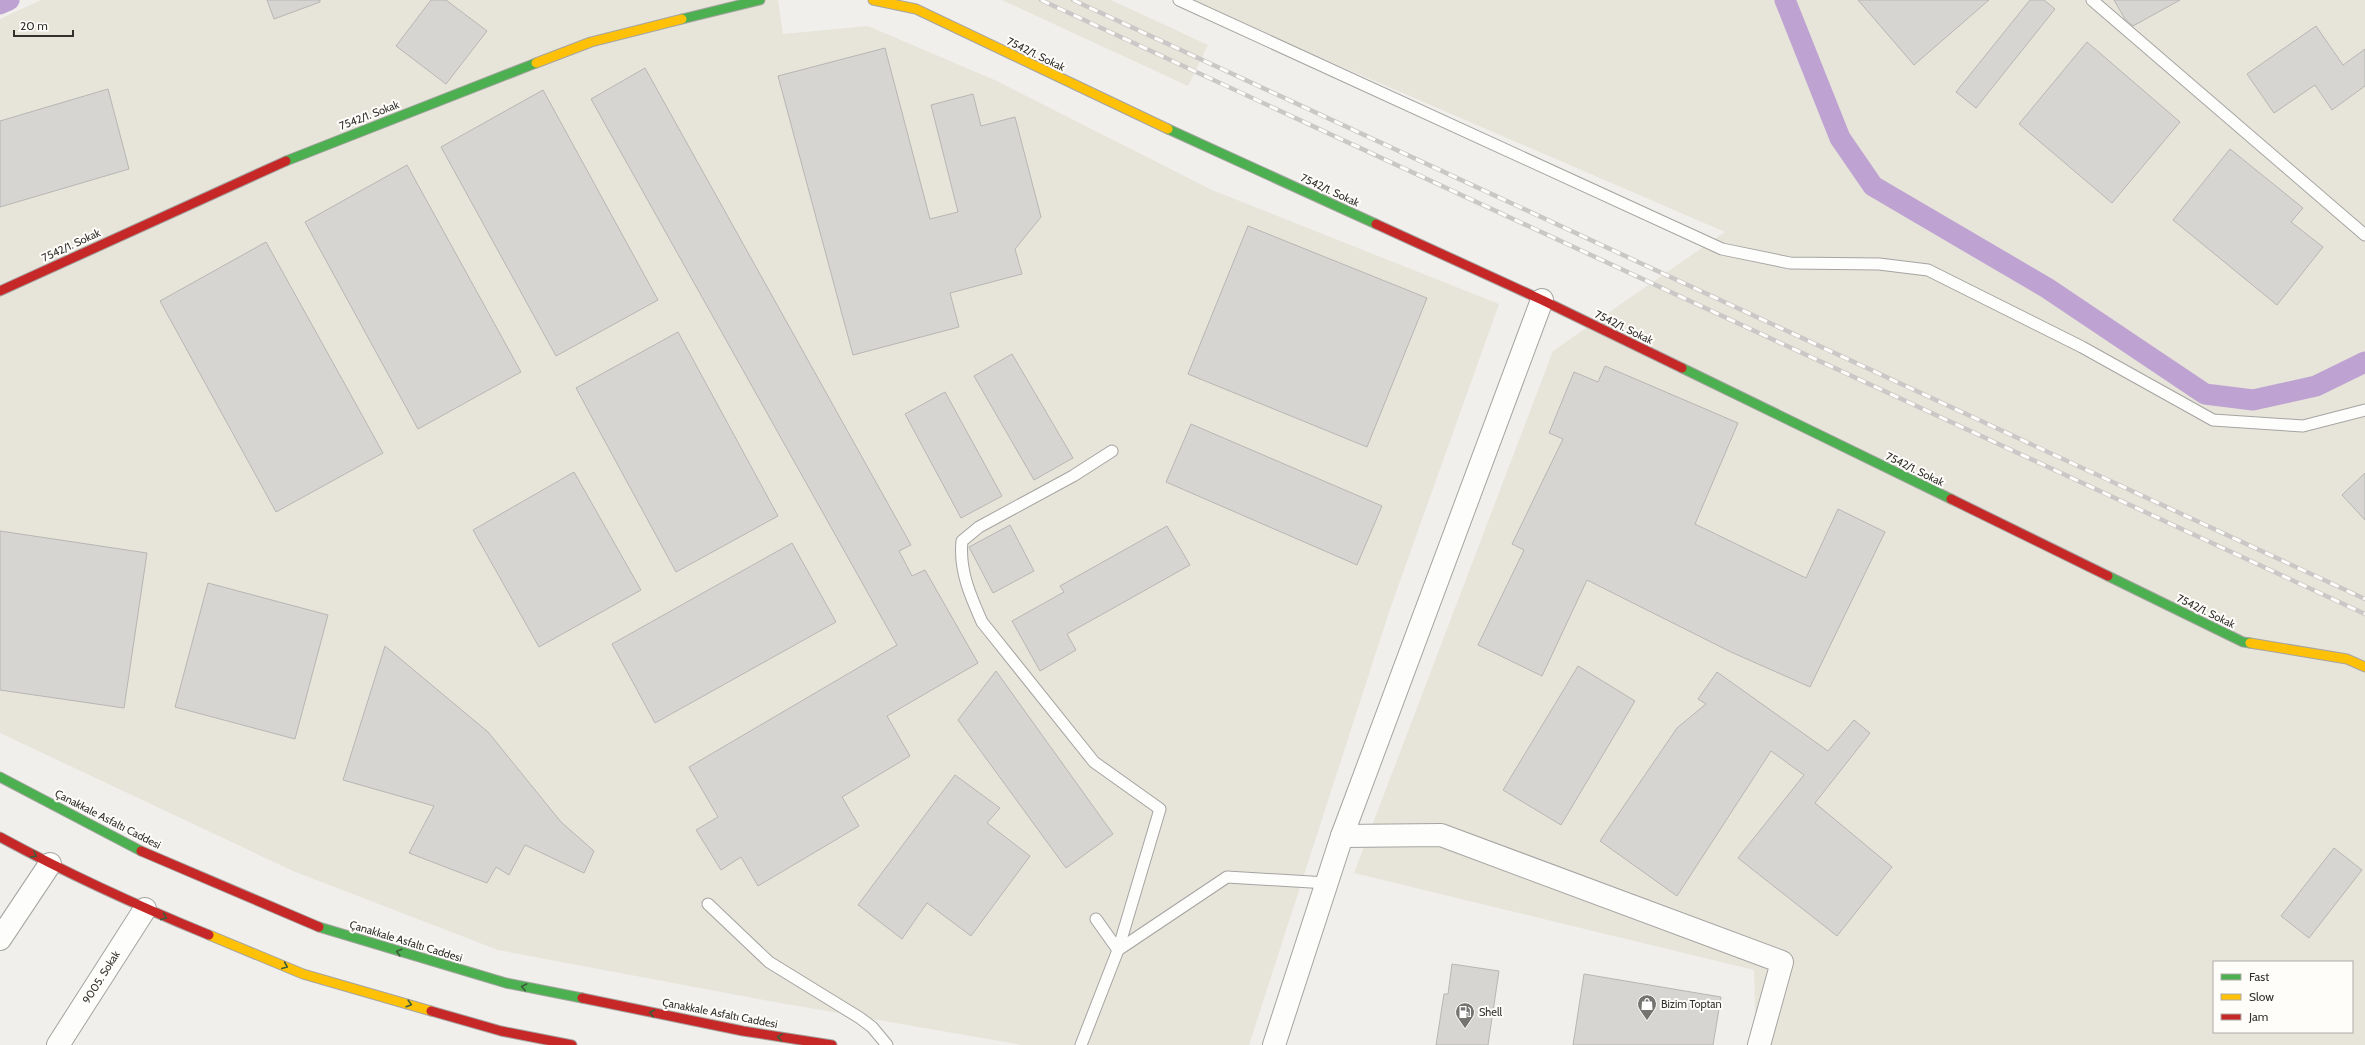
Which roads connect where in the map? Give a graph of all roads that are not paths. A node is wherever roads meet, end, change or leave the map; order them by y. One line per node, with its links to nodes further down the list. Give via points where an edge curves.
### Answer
1 (760, 0): 6 (main road, 7542/1. Sokak, via 591,42 343,137 307,151)
2 (873, 0): 7 (main road, 7542/1. Sokak, via 916,9 1126,110)
3 (1179, 0): 8 (lane, via 1722,249 1790,262 1879,264 1928,270 2082,346 2212,420 2303,426)
4 (2092, 0): 5 (lane)
5 (2365, 235)
6 (0, 292)
7 (1542, 300): 10 (main road, 7542/1. Sokak, via 2243,642 2347,659); 12 (street)
8 (2365, 410)
9 (1112, 451): 20 (lane, via 1073,476 978,527 962,541 960,558 971,599 982,622 1094,762 1160,810)
10 (2365, 667)
11 (0, 777): 23 (main road, Çanakkale Asfaltı Caddesi, one-way to 11, via 743,1031 506,983 315,926 137,849)
12 (1342, 836): 15 (street); 27 (street, via 1441,835 1782,962)
13 (0, 837): 14 (main road, one-way to 14)
14 (50, 864): 17 (main road); 19 (street)
15 (1327, 883): 20 (lane, via 1226,877); 26 (street)
16 (708, 904): 24 (lane, via 769,962 855,1015 872,1027)
17 (145, 909): 21 (street, 9005. Sokak); 22 (main road, one-way to 22, via 303,974 501,1031)
18 (1096, 919): 20 (lane)
19 (0, 939)
20 (1118, 950): 25 (lane)
21 (58, 1045)
22 (572, 1045)
23 (832, 1045)
24 (887, 1045)
25 (1081, 1045)
26 (1274, 1045)
27 (1759, 1045)

